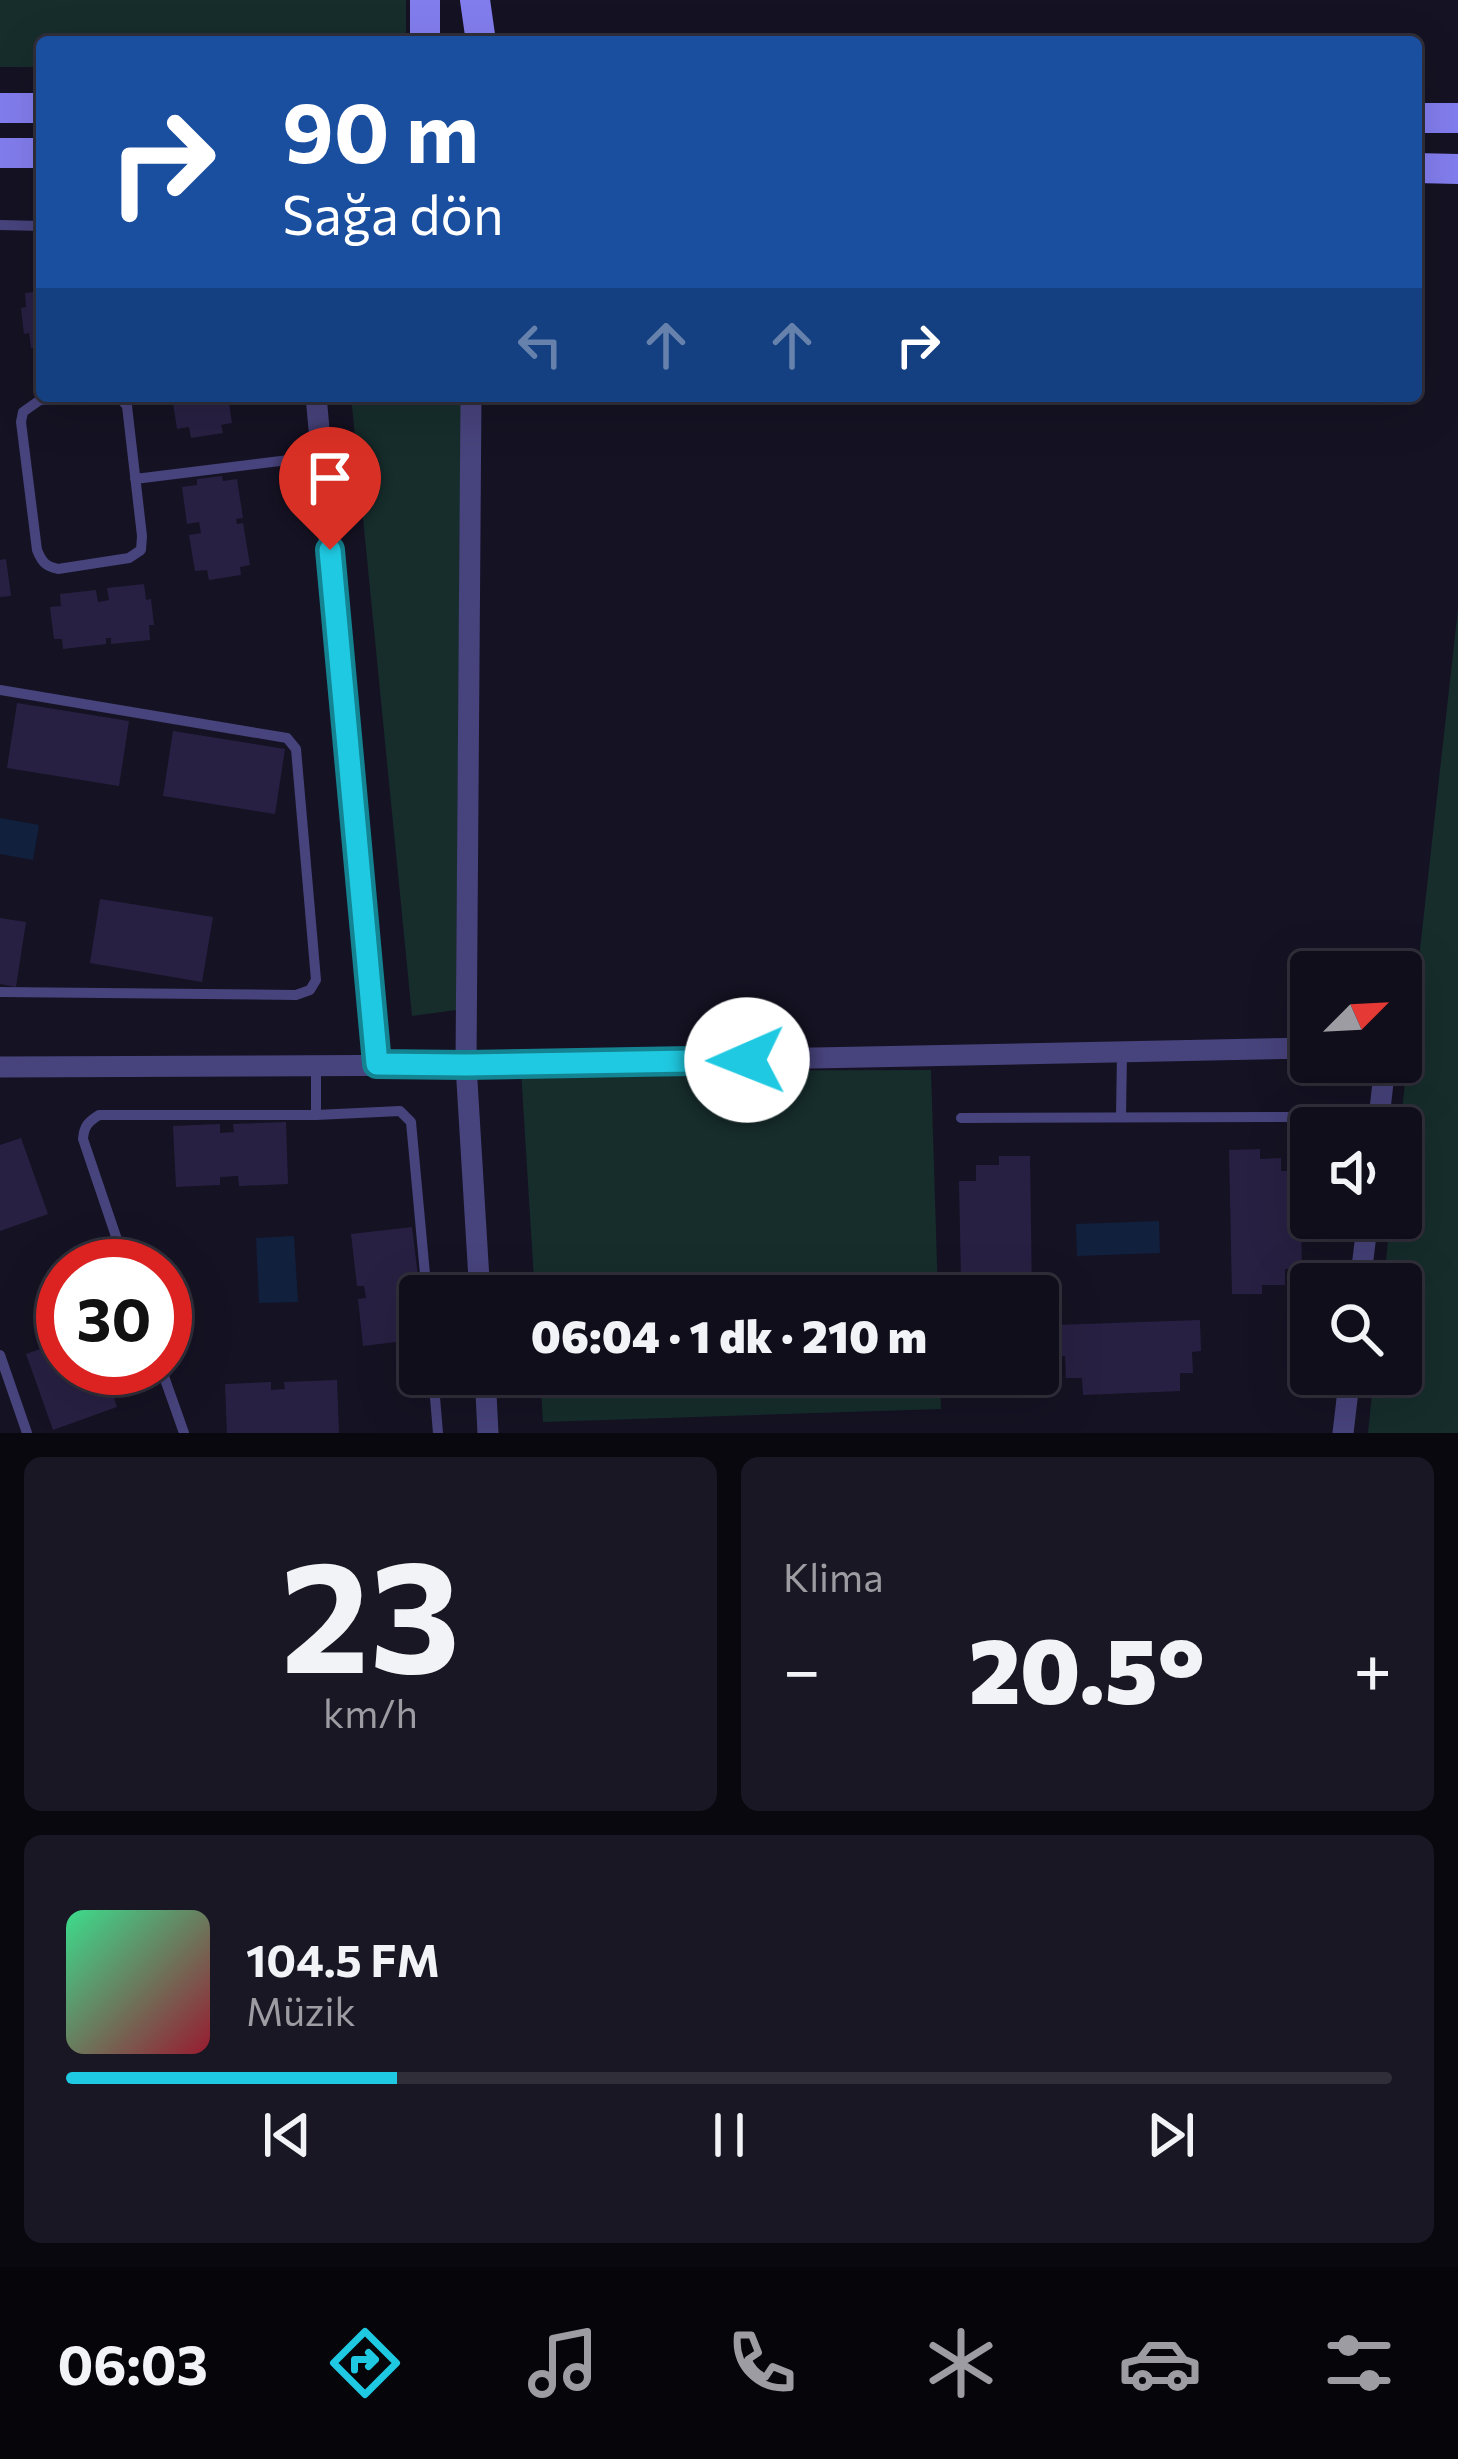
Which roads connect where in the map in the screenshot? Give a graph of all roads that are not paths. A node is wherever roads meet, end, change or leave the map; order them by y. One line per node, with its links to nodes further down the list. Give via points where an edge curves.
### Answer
1 (425, 0): 3 (main road)
2 (475, 0): 4 (main road)
3 (424, 36)
4 (480, 36)
5 (0, 108): 6 (main road)
6 (36, 108)
7 (1422, 118): 8 (main road)
8 (1458, 118)
9 (0, 153): 10 (main road)
10 (36, 153)
11 (1422, 168): 12 (main road)
12 (1458, 169)
13 (0, 225): 14 (lane)
14 (36, 226)
15 (37, 402): 20 (lane, via 21,422 43,563 58,569 141,550)
16 (123, 402): 20 (lane)
17 (316, 402): 19 (street)
18 (471, 402): 27 (street)
19 (321, 457): 20 (lane); 25 (street)
20 (135, 478)
21 (0, 690): 22 (lane, via 287,738 296,749 316,980 296,994)
22 (0, 992)
23 (1290, 1048): 24 (street)
24 (1122, 1052): 27 (street); 30 (lane)
25 (377, 1064): 26 (street); 27 (street)
26 (316, 1065): 28 (street); 29 (lane)
27 (466, 1065): 35 (street)
28 (0, 1067)
29 (316, 1115): 33 (lane, via 88,1121 83,1139); 34 (lane, via 400,1111 411,1122)
30 (1121, 1116): 31 (lane); 32 (lane)
31 (1290, 1117)
32 (961, 1118)
33 (117, 1239)
34 (425, 1275)
35 (479, 1275)
36 (0, 1355): 41 (lane)
37 (171, 1395): 42 (lane)
38 (435, 1395): 43 (lane)
39 (486, 1395): 44 (street)
40 (1348, 1395): 45 (street)
41 (27, 1433)
42 (184, 1433)
43 (438, 1433)
44 (488, 1433)
45 (1343, 1433)

